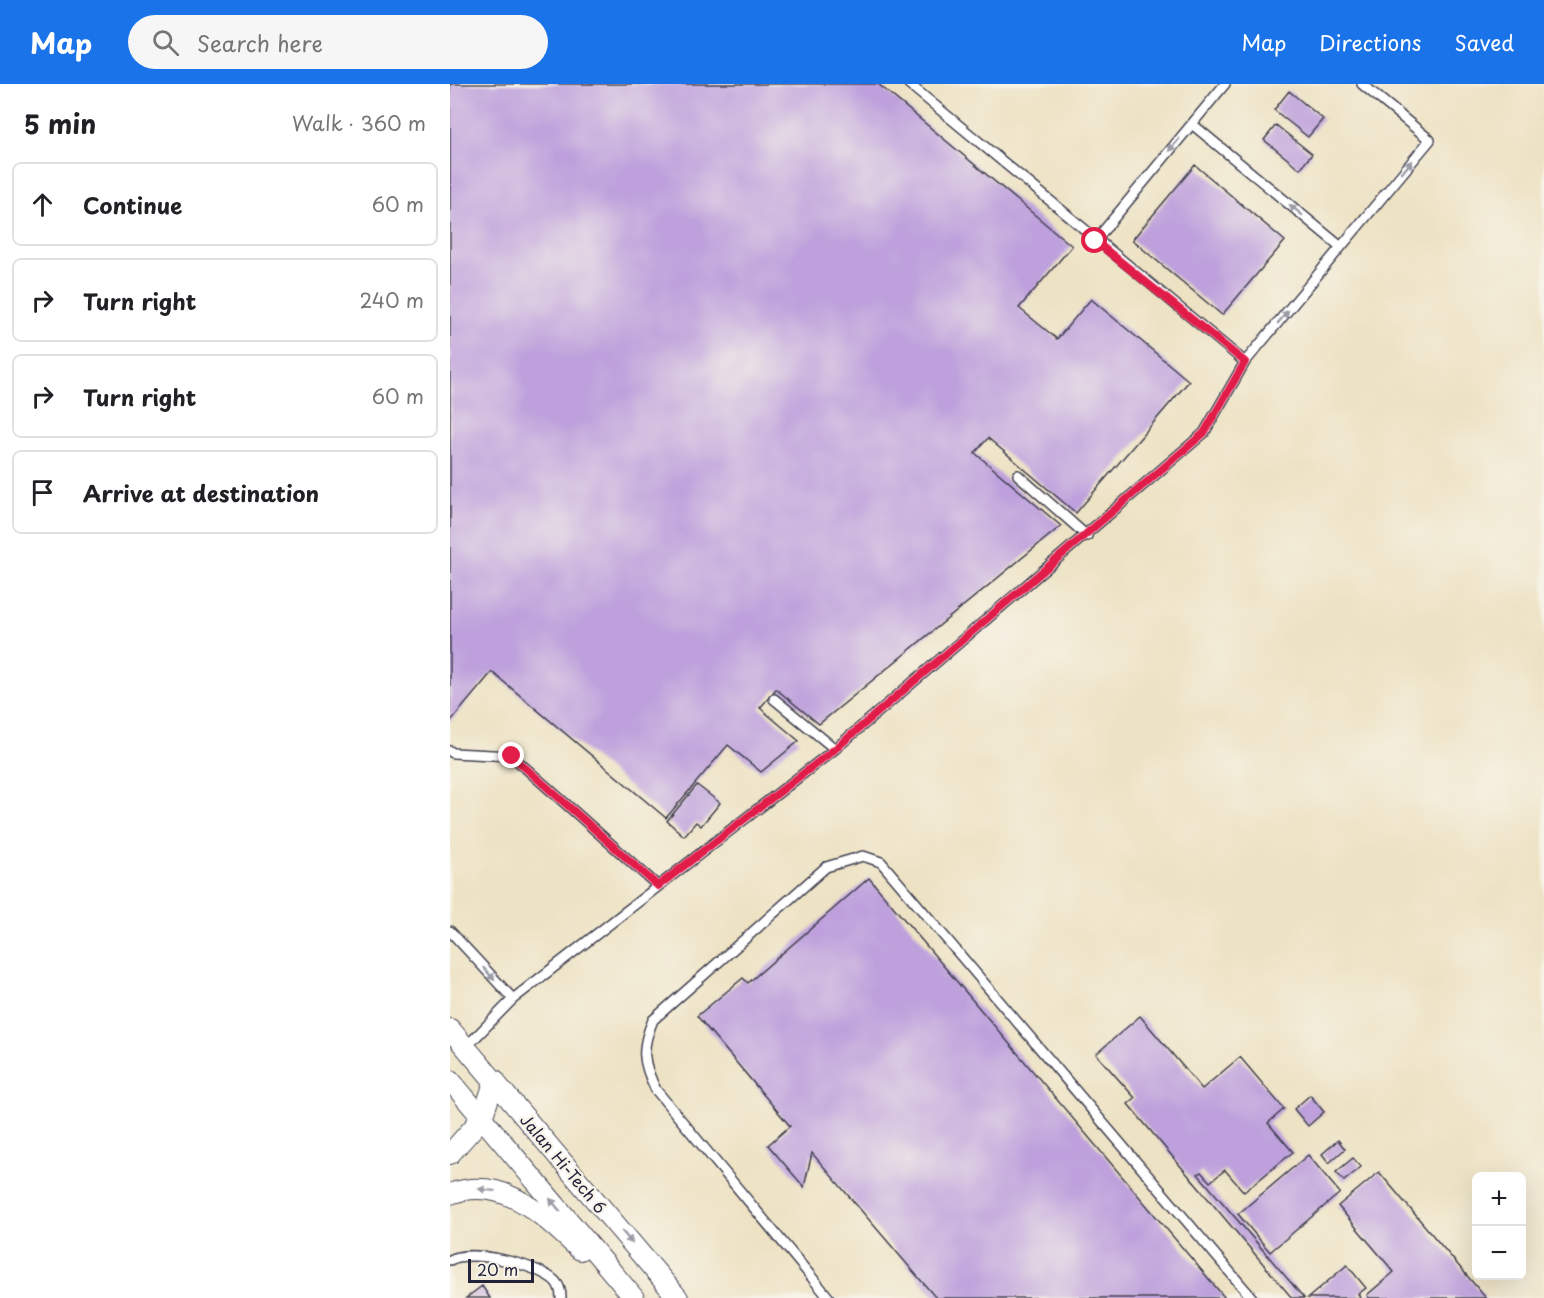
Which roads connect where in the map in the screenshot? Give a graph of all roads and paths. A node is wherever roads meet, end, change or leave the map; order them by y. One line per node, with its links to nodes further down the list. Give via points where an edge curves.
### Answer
1 (909, 84): 5 (lane)
2 (1225, 84): 4 (lane)
3 (1362, 84): 6 (lane, one-way to 3, via 1430,140)
4 (1192, 124): 5 (lane, one-way to 5); 6 (lane, one-way to 4)
5 (1095, 241): 7 (lane)
6 (1341, 247): 7 (lane, one-way to 6)
7 (1245, 362): 9 (lane, via 1204,433)
8 (1018, 475): 9 (lane)
9 (1087, 536): 11 (lane)
10 (774, 699): 11 (lane)
11 (835, 749): 13 (lane)
12 (450, 751): 13 (lane, via 512,756)
13 (658, 886): 15 (lane)
14 (450, 931): 15 (lane, one-way to 15)
15 (513, 999): 17 (lane)
16 (450, 1029): 17 (street, Jalan Hi-Tech 6)
17 (466, 1047): 18 (street, Jalan Hi-Tech 6)
18 (495, 1080): 19 (street); 20 (street); 26 (street, Jalan Hi-Tech 6, one-way to 26)
19 (452, 1088): 20 (street, Jalan Hi-Tech 6)
20 (482, 1118): 21 (street); 25 (street, Jalan Hi-Tech 6, one-way to 20)
21 (450, 1154)
22 (450, 1194): 25 (street, one-way to 22, via 537,1211 511,1195 485,1188)
23 (450, 1260): 24 (lane, via 477,1254 543,1272 556,1282)
24 (561, 1298)
25 (633, 1298)
26 (678, 1298)
27 (829, 1298): 28 (lane, via 656,1090 645,1068 644,1041 653,1020 826,867 863,856 880,862)
28 (1252, 1298)

